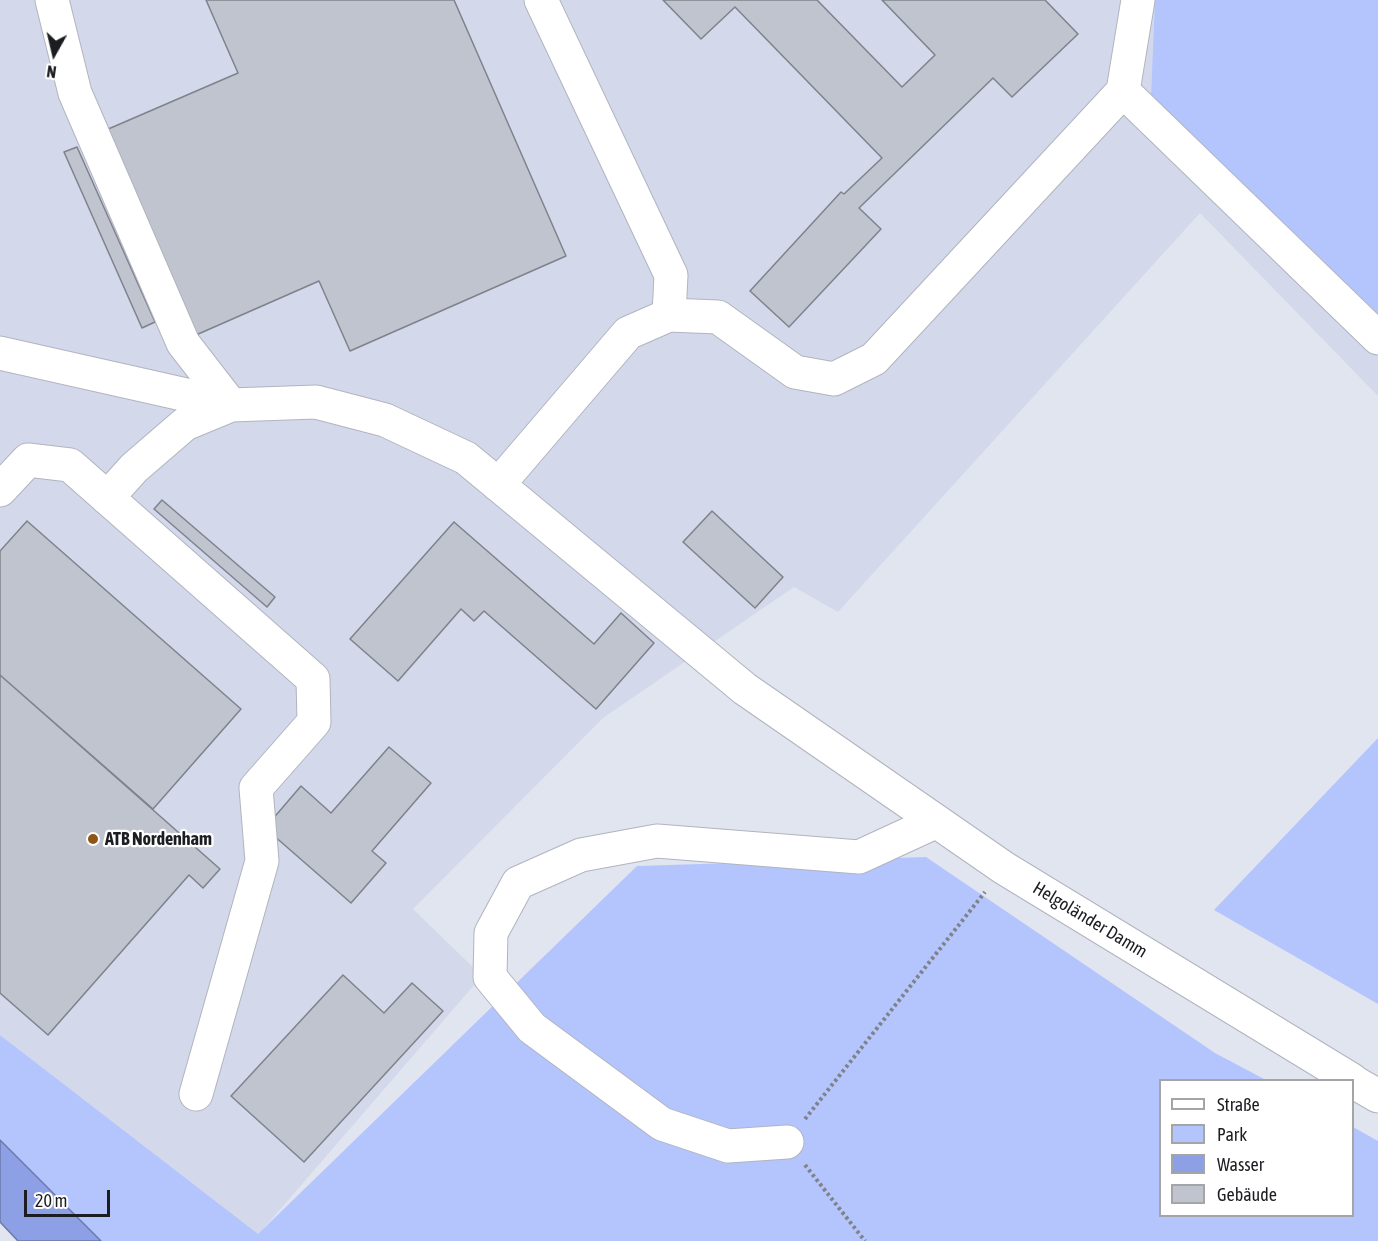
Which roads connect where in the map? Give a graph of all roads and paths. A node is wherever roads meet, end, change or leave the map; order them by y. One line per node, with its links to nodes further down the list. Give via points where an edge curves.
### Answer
1 (52, 0): 8 (street, via 75,93 183,343)
2 (541, 0): 5 (street, via 671,275)
3 (1138, 0): 4 (street)
4 (1123, 91): 5 (street, via 874,359 834,379 795,372 718,317); 6 (street)
5 (669, 315): 9 (street, via 628,333)
6 (1378, 339)
7 (0, 353): 8 (street)
8 (231, 405): 9 (street, Helgoländer Damm, via 316,402 386,420 466,458); 11 (street, via 185,424 134,468)
9 (498, 484): 12 (street, Helgoländer Damm, via 745,689)
10 (0, 490): 11 (street, via 28,460 70,465)
11 (107, 498): 16 (street, via 313,679 314,722 256,788 262,861)
12 (935, 822): 13 (street, Helgoländer Damm); 18 (street, via 859,857 657,841 581,855 518,883 491,933 490,977 532,1028 662,1124 728,1146)
13 (1004, 868): 14 (street, Helgoländer Damm); 18 (path)
14 (1349, 1079)
15 (1354, 1082): 17 (street, Helgoländer Damm)
16 (196, 1094)
17 (1378, 1096)
18 (787, 1142): 19 (path)
19 (865, 1241)

